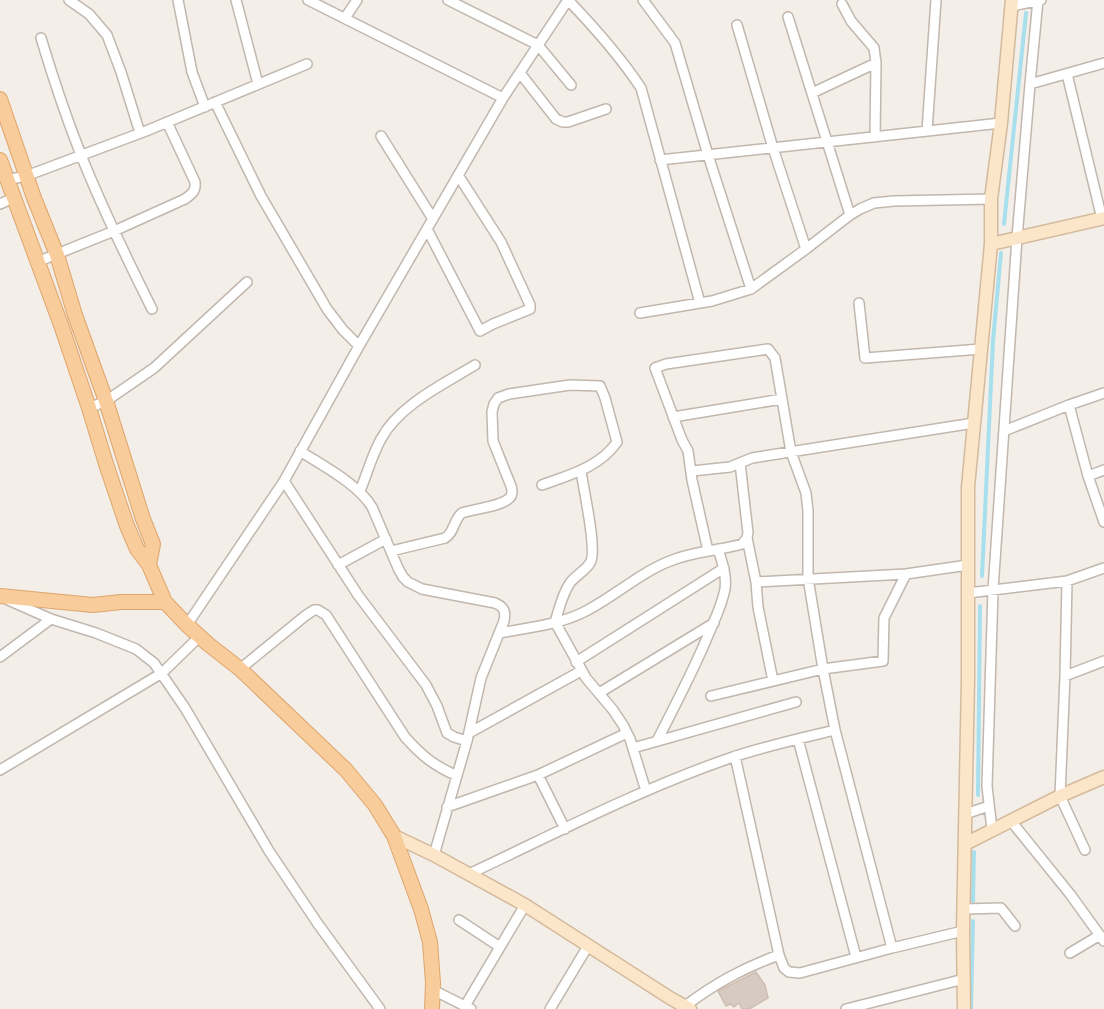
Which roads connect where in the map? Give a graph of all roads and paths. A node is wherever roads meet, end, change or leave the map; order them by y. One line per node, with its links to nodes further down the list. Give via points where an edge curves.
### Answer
1 (69, 0): 34 (street, via 89,14 106,35)
2 (178, 0): 29 (street, via 192,72)
3 (236, 0): 22 (street)
4 (308, 0): 13 (street)
5 (357, 0): 13 (street)
6 (448, 0): 16 (street)
7 (643, 0): 39 (street, via 675,43)
8 (936, 0): 33 (street)
9 (1039, 0): 10 (street); 23 (street)
10 (1012, 3): 32 (main road)
11 (842, 4): 17 (street, via 874,48)
12 (788, 17): 25 (street)
13 (345, 18): 26 (street)
14 (737, 25): 38 (street)
15 (41, 38): 40 (street)
16 (538, 45): 20 (street); 24 (street); 42 (street, via 568,0 606,39 641,88)
17 (876, 63): 25 (street); 36 (street)
18 (1104, 63): 21 (street)
19 (307, 64): 22 (street)
20 (520, 73): 26 (street); 30 (street, via 562,122)
21 (1067, 74): 23 (street); 50 (street)
22 (258, 84): 28 (street)
23 (1030, 84): 54 (street)
24 (571, 85)
25 (812, 93): 37 (street)
26 (503, 98): 43 (street)
27 (0, 99): 44 (main road)
28 (215, 102): 29 (street); 65 (street, via 261,196 327,309)
29 (205, 106): 31 (street)
30 (606, 109)
31 (167, 122): 34 (street); 53 (street, via 196,189 185,199)
32 (1001, 123): 33 (street); 47 (main road)
33 (927, 131): 36 (street)
34 (140, 133): 40 (street)
35 (381, 136): 51 (street)
36 (875, 137): 37 (street)
37 (826, 142): 38 (street); 49 (street)
38 (773, 148): 39 (street); 56 (street)
39 (708, 155): 42 (street); 60 (street)
40 (81, 156): 44 (street); 53 (street)
41 (0, 160): 45 (main road)
42 (660, 160): 61 (street)
43 (458, 175): 51 (street); 52 (street, via 501,242 530,309 480,331)
44 (26, 176): 45 (street); 57 (main road)
45 (6, 180): 46 (main road)
46 (13, 198): 48 (street); 58 (main road)
47 (991, 199): 49 (street, via 874,203); 55 (main road)
48 (0, 204)
49 (850, 215): 56 (street)
50 (1103, 218): 54 (main road)
51 (433, 219): 52 (street)
52 (427, 229): 65 (street)
53 (114, 231): 57 (street); 63 (street)
54 (1017, 238): 55 (main road); 75 (street)
55 (991, 244): 66 (main road)
56 (806, 249): 60 (street)
57 (57, 255): 58 (street); 70 (main road)
58 (37, 262): 72 (main road)
59 (247, 282): 70 (street, via 154,368)
60 (751, 289): 61 (street)
61 (700, 303): 64 (street)
62 (859, 303): 66 (street, via 865,358)
63 (152, 309)
64 (640, 313)
65 (359, 346): 76 (street)
66 (981, 349): 74 (main road)
67 (476, 365): 85 (street, via 402,413 381,438)
68 (1104, 393): 71 (street)
69 (782, 399): 73 (street); 73 (street, via 774,358 768,349 666,364 655,368); 77 (street)
70 (106, 401): 72 (street); 91 (main road, via 153,544)
71 (1069, 405): 75 (street); 82 (street)
72 (89, 408): 91 (main road, via 127,526)
73 (673, 417): 81 (street)
74 (974, 423): 77 (street); 92 (main road, via 968,487)
75 (1004, 431): 100 (street)
76 (300, 452): 83 (street); 85 (street)
77 (791, 452): 78 (street); 97 (street, via 806,493)
78 (740, 463): 81 (street); 87 (street)
79 (1104, 470): 82 (street)
80 (580, 471): 84 (street); 90 (street, via 602,458 617,442 600,386 570,385 498,398 492,412 494,441 511,496 501,503 462,513 445,538); 105 (street, via 593,556 591,563 570,583)
81 (692, 471): 89 (street)
82 (1088, 476): 86 (street)
83 (284, 481): 93 (street); 107 (street)
84 (542, 485)
85 (360, 491): 88 (street)
86 (1104, 522)
87 (747, 538): 89 (street, via 742,544); 99 (street)
88 (386, 539): 90 (street); 93 (street)
89 (713, 550): 94 (street); 105 (street, via 662,564 594,607)
90 (391, 552): 108 (street, via 403,577 413,586 501,606 506,615)
91 (149, 565): 103 (main road)
92 (968, 565): 96 (street); 101 (main road)
93 (338, 566): 123 (street, via 426,685 447,733)
94 (724, 567): 106 (street, via 725,589); 112 (street)
95 (1104, 568): 98 (street)
96 (906, 574): 97 (street); 114 (street, via 884,618 883,661)
97 (808, 578): 99 (street); 114 (street)
98 (1067, 581): 100 (street); 116 (street)
99 (756, 582): 117 (street)
100 (993, 590): 101 (street); 134 (street)
101 (968, 593): 136 (main road)
102 (0, 596): 103 (main road, via 93,605); 104 (street)
103 (165, 602): 107 (main road)
104 (51, 619): 110 (street); 115 (street, via 136,649)
105 (555, 622): 108 (street); 112 (street)
106 (714, 623): 118 (street); 125 (street)
107 (187, 625): 109 (main road)
108 (499, 633): 123 (street, via 481,678)
109 (199, 637): 113 (main road); 115 (street)
110 (0, 657)
111 (1104, 661): 116 (street)
112 (579, 666): 118 (street); 123 (street)
113 (240, 669): 129 (street, via 305,616 318,610 326,615 405,737 438,767); 140 (main road, via 346,770)
114 (823, 669): 117 (street); 121 (street)
115 (162, 673): 128 (street); 161 (street, via 269,851)
116 (1065, 676): 133 (street)
117 (773, 681): 119 (street)
118 (599, 693): 122 (street)
119 (711, 696)
120 (796, 702): 125 (street)
121 (835, 730): 124 (street); 153 (street)
122 (627, 733): 126 (street); 130 (street)
123 (468, 737): 129 (street)
124 (798, 739): 127 (street); 156 (street)
125 (657, 741): 126 (street)
126 (633, 748): 132 (street)
127 (735, 756): 132 (street); 155 (street)
128 (0, 770)
129 (457, 776): 135 (street)
130 (538, 776): 135 (street); 138 (street)
131 (1104, 777): 133 (main road)
132 (646, 791): 138 (street)
133 (1060, 796): 137 (main road); 142 (street)
134 (989, 806): 136 (street); 139 (street)
135 (447, 807): 143 (street)
136 (966, 814): 141 (main road)
137 (1011, 821): 139 (main road); 150 (street)
138 (565, 829): 144 (street)
139 (992, 830): 141 (main road)
140 (394, 836): 143 (main road); 158 (main road, via 430,942)
141 (965, 844): 146 (main road)
142 (1085, 850)
143 (434, 855): 144 (main road)
144 (469, 874): 145 (main road)
145 (525, 905): 151 (main road); 152 (street)
146 (964, 909): 148 (street, via 1001,908); 149 (main road)
147 (459, 920): 152 (street)
148 (1015, 926)
149 (963, 931): 153 (street); 157 (main road)
150 (1102, 938): 154 (street)
151 (588, 946): 160 (main road); 163 (street)
152 (500, 947): 159 (street)
153 (892, 948): 156 (street)
154 (1070, 953)
155 (779, 955): 156 (street, via 784,968 794,973); 160 (street, via 737,972)
156 (856, 957)
157 (964, 979): 164 (street); 165 (main road)
158 (433, 990): 159 (street); 162 (main road)
159 (468, 1007)
160 (688, 1008)
161 (380, 1009)
162 (432, 1009)
163 (550, 1009)
164 (846, 1009)
165 (964, 1009)

